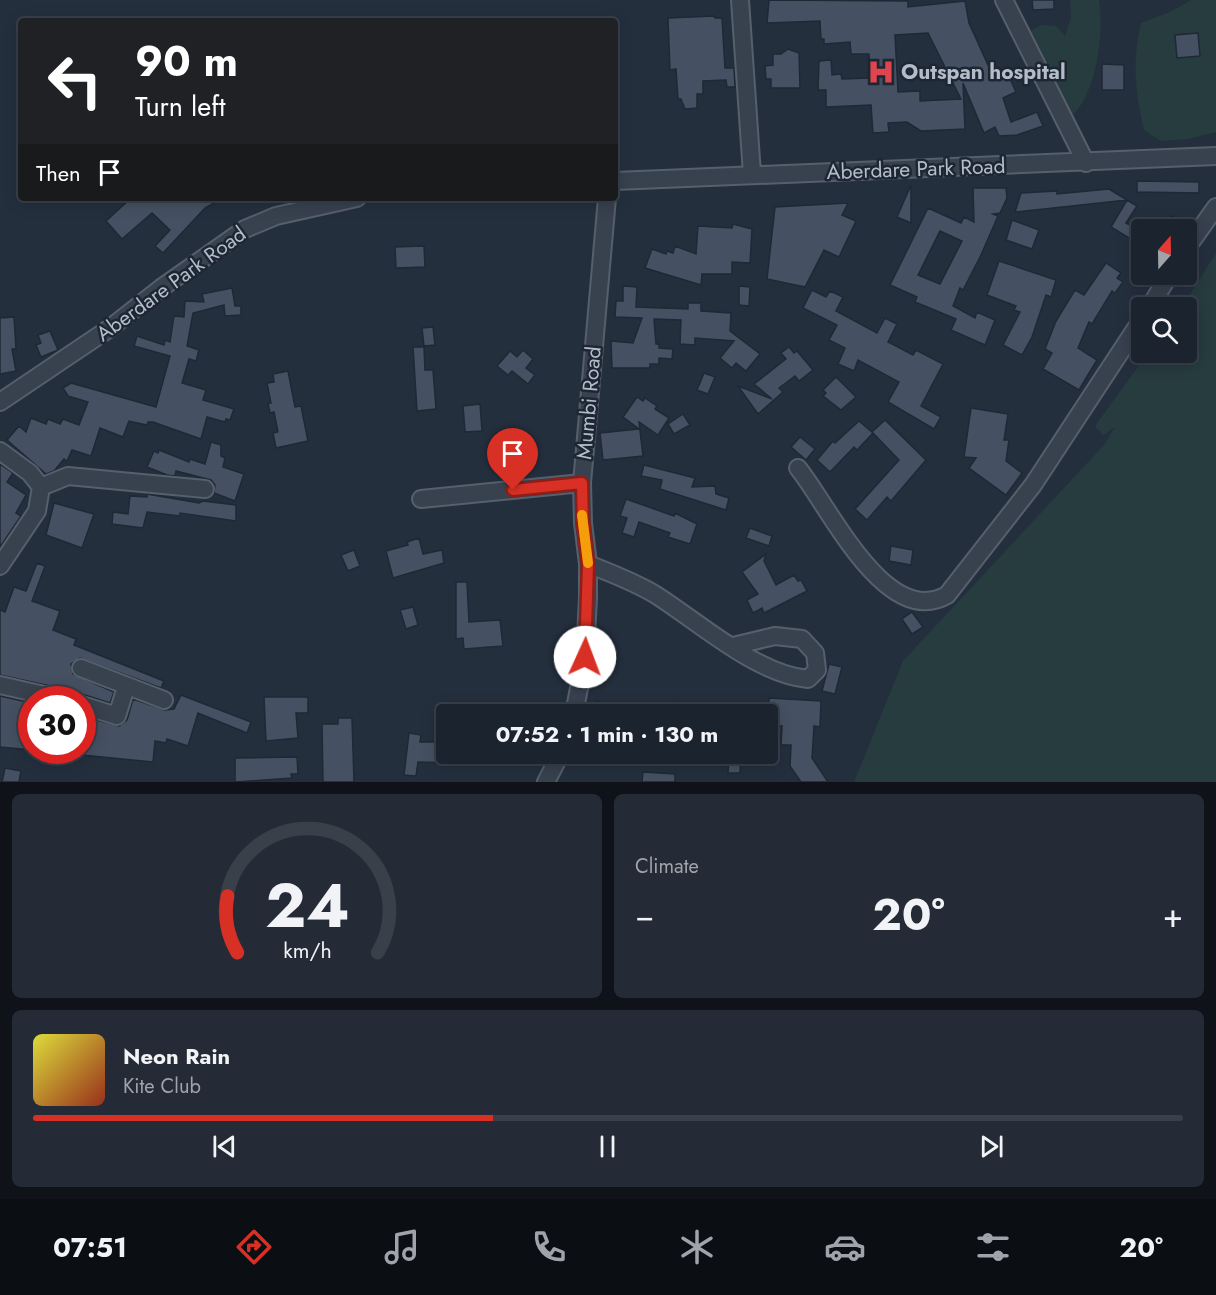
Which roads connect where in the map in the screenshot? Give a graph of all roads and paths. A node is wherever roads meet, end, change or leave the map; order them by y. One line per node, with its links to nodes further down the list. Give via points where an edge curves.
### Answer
1 (741, 0): 5 (street)
2 (1004, 0): 4 (street)
3 (1216, 156): 4 (street, Aberdare Park Road)
4 (1086, 163): 5 (street, Aberdare Park Road)
5 (752, 174): 6 (street, Aberdare Park Road)
6 (618, 181)
7 (339, 201): 12 (street, Aberdare Park Road, via 276,216 245,229 110,328)
8 (607, 201): 15 (street, Mumbi Road)
9 (1216, 207): 10 (street)
10 (1197, 234)
11 (1131, 336): 14 (street, via 1033,484 948,595 935,602 915,601 889,589 871,571)
12 (0, 402)
13 (0, 452): 16 (street, via 30,473)
14 (798, 468)
15 (582, 483): 18 (street); 19 (street, Mumbi Road)
16 (40, 488): 17 (street, via 68,476); 20 (street, via 37,511)
17 (205, 489)
18 (421, 499)
19 (588, 564): 21 (street, via 653,593); 27 (street, Mumbi Road, via 585,657)
20 (0, 566)
21 (733, 646)
22 (81, 668): 24 (street)
23 (0, 685): 25 (street)
24 (126, 687): 26 (street); 28 (street, via 117,716)
25 (18, 689)
26 (164, 700)
27 (576, 704)
28 (96, 709)
29 (555, 764): 30 (street)
30 (546, 782)

